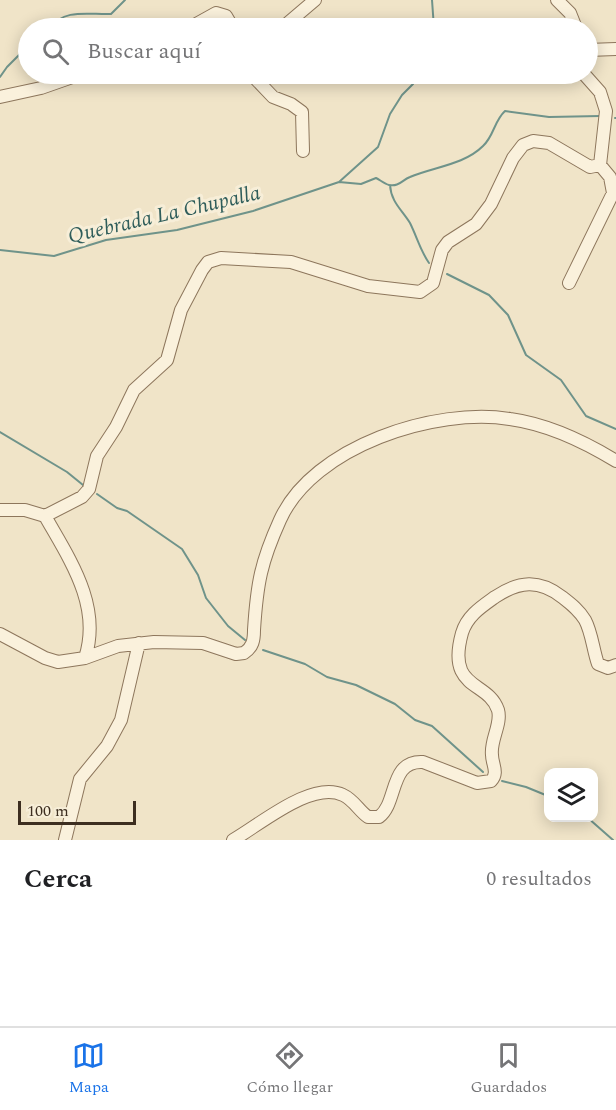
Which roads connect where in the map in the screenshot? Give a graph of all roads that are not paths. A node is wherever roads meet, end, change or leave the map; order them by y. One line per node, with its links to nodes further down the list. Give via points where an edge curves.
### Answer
1 (315, 0): 5 (street)
2 (557, 0): 6 (street)
3 (207, 18): 4 (street, via 216,13)
4 (227, 18)
5 (294, 18)
6 (572, 18)
7 (616, 49): 8 (street)
8 (598, 50)
9 (52, 84): 12 (street)
10 (261, 84): 13 (street, via 273,97 302,112)
11 (593, 84): 14 (street, via 606,111)
12 (0, 97)
13 (303, 151)
14 (600, 165): 15 (street, via 610,177 613,193); 18 (street, via 590,167 549,143 533,141 523,145 492,204 471,228 447,242 433,283 420,292 368,286 291,262 221,258 208,262 181,310 167,360 134,390 97,456 90,489)
15 (568, 284)
16 (616, 461): 20 (street, via 538,425 498,417 420,426 370,440 319,472 298,491 284,512 258,580 250,649 236,654 203,643)
17 (0, 510): 18 (street, via 25,510)
18 (45, 516): 21 (street, via 76,572 89,608 90,636)
19 (0, 634): 21 (street, via 51,661)
20 (139, 643): 21 (street); 23 (street, via 120,720 107,746 80,778)
21 (85, 658)
22 (616, 665): 24 (street, via 608,668 598,664 584,618 556,592 535,583 512,587 471,616 460,642 464,677 497,709 491,748 495,774 491,781 477,783 414,762 403,769 385,812 379,817 368,817 340,794 316,792 294,801)
23 (65, 840)
24 (234, 840)

